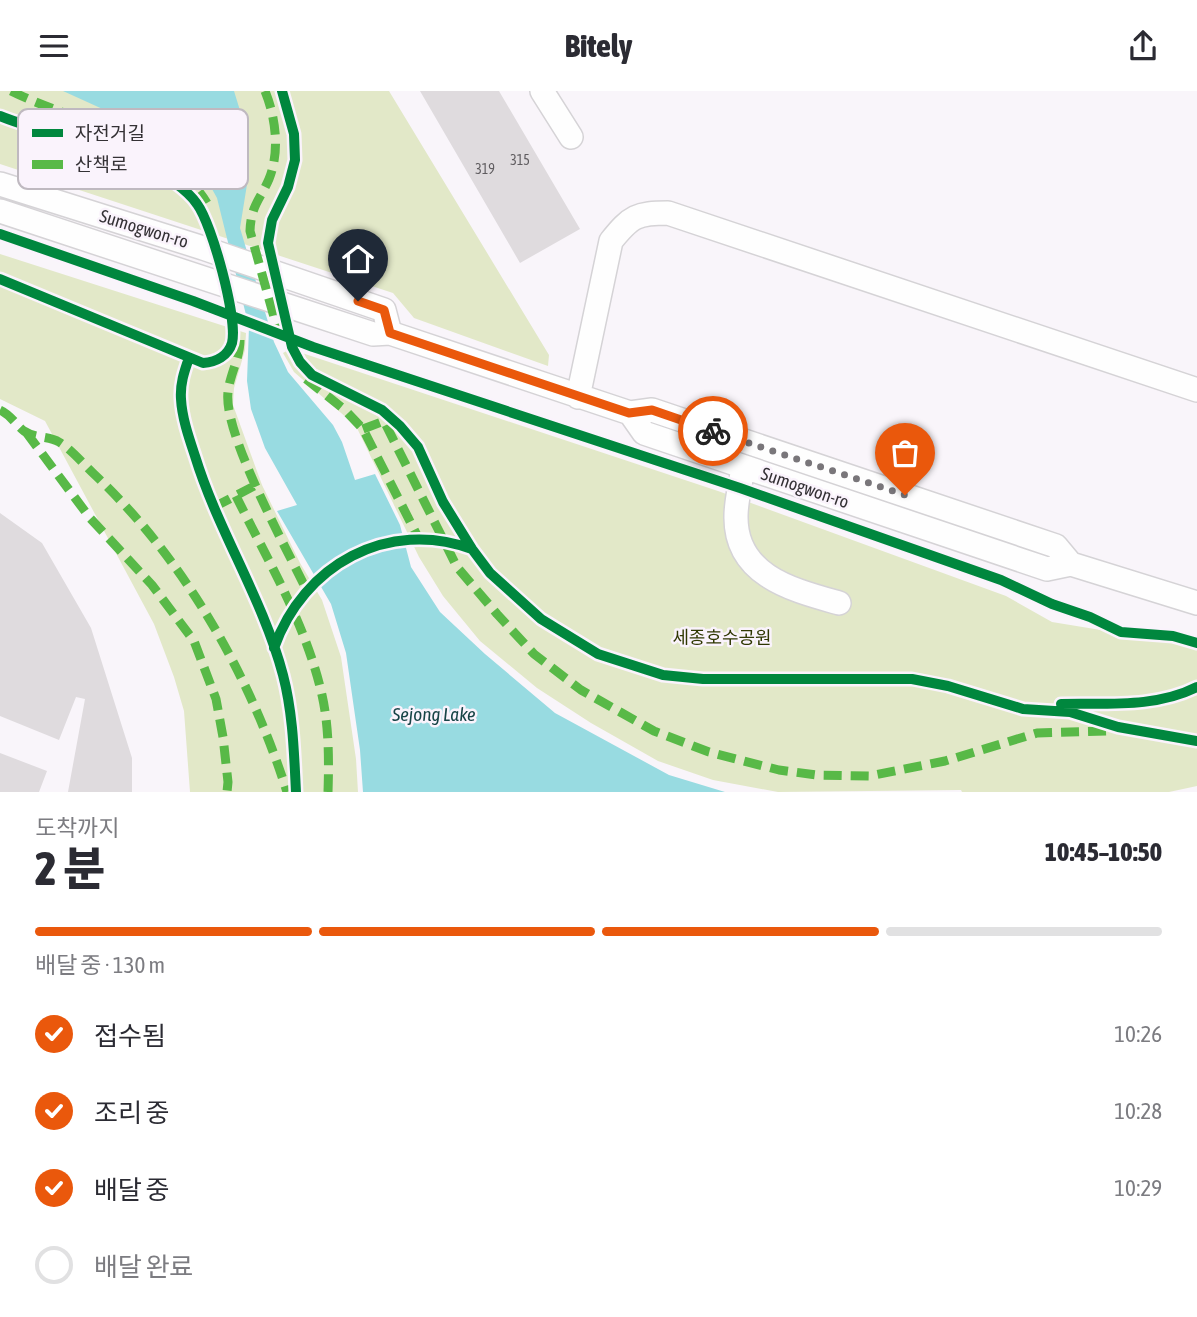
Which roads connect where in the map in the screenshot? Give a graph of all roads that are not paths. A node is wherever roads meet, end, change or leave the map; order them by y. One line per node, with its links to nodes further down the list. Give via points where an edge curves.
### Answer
1 (542, 91): 2 (street)
2 (571, 137)
3 (0, 184): 5 (street, Sumogwon-ro, via 384,310)
4 (0, 211): 5 (street, Sumogwon-ro, via 373,334)
5 (390, 333): 7 (street, Sumogwon-ro)
6 (1197, 390): 7 (street, via 668,213 643,213 624,224 611,241)
7 (578, 397): 8 (street, Sumogwon-ro)
8 (629, 413): 9 (street, Sumogwon-ro, via 644,433); 10 (street, Sumogwon-ro, via 652,410 1056,545)
9 (743, 467): 10 (street, Sumogwon-ro, via 1047,569); 11 (street, via 736,515 749,557 762,573 783,586)
10 (1071, 564): 12 (street, Sumogwon-ro)
11 (839, 603)
12 (1197, 603)

